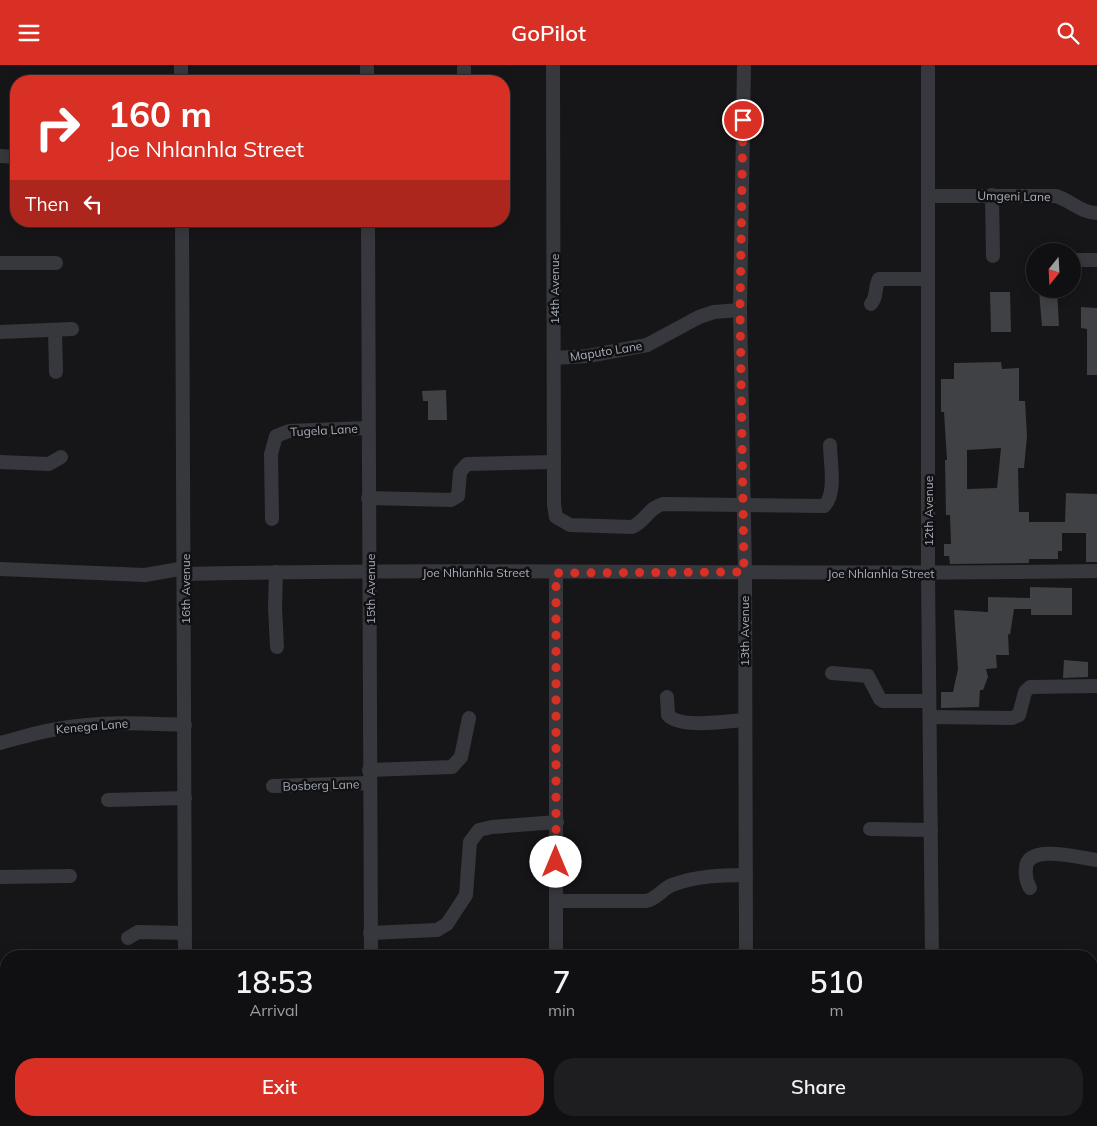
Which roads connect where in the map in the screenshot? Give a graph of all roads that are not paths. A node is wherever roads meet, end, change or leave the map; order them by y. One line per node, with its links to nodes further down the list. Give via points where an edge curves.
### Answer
1 (553, 65): 20 (street, 14th Avenue)
2 (744, 65): 16 (street, 13th Avenue)
3 (928, 65): 5 (street, 12th Avenue)
4 (992, 195): 5 (street, Umgeni Lane); 6 (street, Umgeni Lane, via 1056,196); 9 (street)
5 (928, 196): 14 (street, 12th Avenue)
6 (1097, 213)
7 (182, 227): 31 (street, 16th Avenue)
8 (368, 227): 22 (street, 15th Avenue)
9 (993, 256)
10 (1081, 260): 11 (street)
11 (1097, 260)
12 (0, 263): 13 (street)
13 (56, 263)
14 (927, 279): 15 (street, via 879,279 876,298); 37 (street, 12th Avenue)
15 (871, 304)
16 (740, 310): 20 (street, Maputo Lane, via 704,315 654,343); 28 (street, 13th Avenue)
17 (72, 329): 18 (street)
18 (55, 331): 19 (street); 21 (street)
19 (0, 332)
20 (554, 359): 26 (street, 14th Avenue)
21 (56, 372)
22 (367, 428): 27 (street, 15th Avenue); 29 (street, Tugela Lane, via 288,431 276,436 271,454)
23 (830, 445): 28 (street, via 831,492 824,506)
24 (61, 457): 25 (street, via 49,464)
25 (0, 462)
26 (554, 462): 27 (street, via 467,464 460,472 458,496 451,500); 28 (street, 14th Avenue, via 555,514 566,524 630,527 640,523 658,505)
27 (368, 498): 32 (street, 15th Avenue)
28 (742, 506): 35 (street, 13th Avenue)
29 (272, 519)
30 (0, 569): 31 (street, Joe Nhlanhla Street, via 145,575)
31 (185, 571): 34 (street, Joe Nhlanhla Street); 46 (street, 16th Avenue)
32 (371, 571): 34 (street, Joe Nhlanhla Street); 36 (street, Joe Nhlanhla Street); 48 (street, 15th Avenue)
33 (1097, 571): 37 (street, Joe Nhlanhla Street)
34 (276, 572): 38 (street)
35 (744, 572): 36 (street, Joe Nhlanhla Street); 37 (street, Joe Nhlanhla Street); 45 (street, 13th Avenue)
36 (556, 573): 52 (street)
37 (928, 574): 42 (street, 12th Avenue)
38 (277, 647)
39 (832, 673): 42 (street, via 868,676 883,701)
40 (1097, 686): 43 (street, via 1030,687 1025,692 1019,715 1012,718)
41 (666, 697): 45 (street, via 668,715 675,720 690,723)
42 (929, 701): 43 (street, 12th Avenue)
43 (930, 717): 54 (street, 12th Avenue)
44 (469, 718): 48 (street, Bosberg Lane, via 461,757 452,767)
45 (744, 720): 56 (street, 13th Avenue)
46 (185, 725): 47 (street, Kenega Lane, via 89,725); 50 (street, 16th Avenue)
47 (0, 743)
48 (369, 776): 49 (street, Bosberg Lane); 62 (street, 15th Avenue)
49 (273, 786)
50 (185, 798): 51 (street); 61 (street, 16th Avenue)
51 (108, 800)
52 (557, 822): 60 (street); 62 (street, via 479,830 470,842 466,895 447,924 437,930)
53 (870, 829): 54 (street)
54 (931, 830): 68 (street, 12th Avenue)
55 (1097, 860): 59 (street, via 1033,855 1026,866)
56 (746, 875): 60 (street, via 696,879 673,885 646,901); 67 (street, 13th Avenue)
57 (70, 876): 58 (street)
58 (0, 877)
59 (1030, 887)
60 (556, 901): 66 (street)
61 (185, 933): 63 (street, via 138,933); 64 (street, 16th Avenue)
62 (370, 933): 65 (street, 15th Avenue)
63 (128, 938)
64 (186, 950)
65 (371, 950)
66 (556, 950)
67 (746, 950)
68 (932, 950)
69 (0, 1122): 70 (street)
70 (0, 1126)

